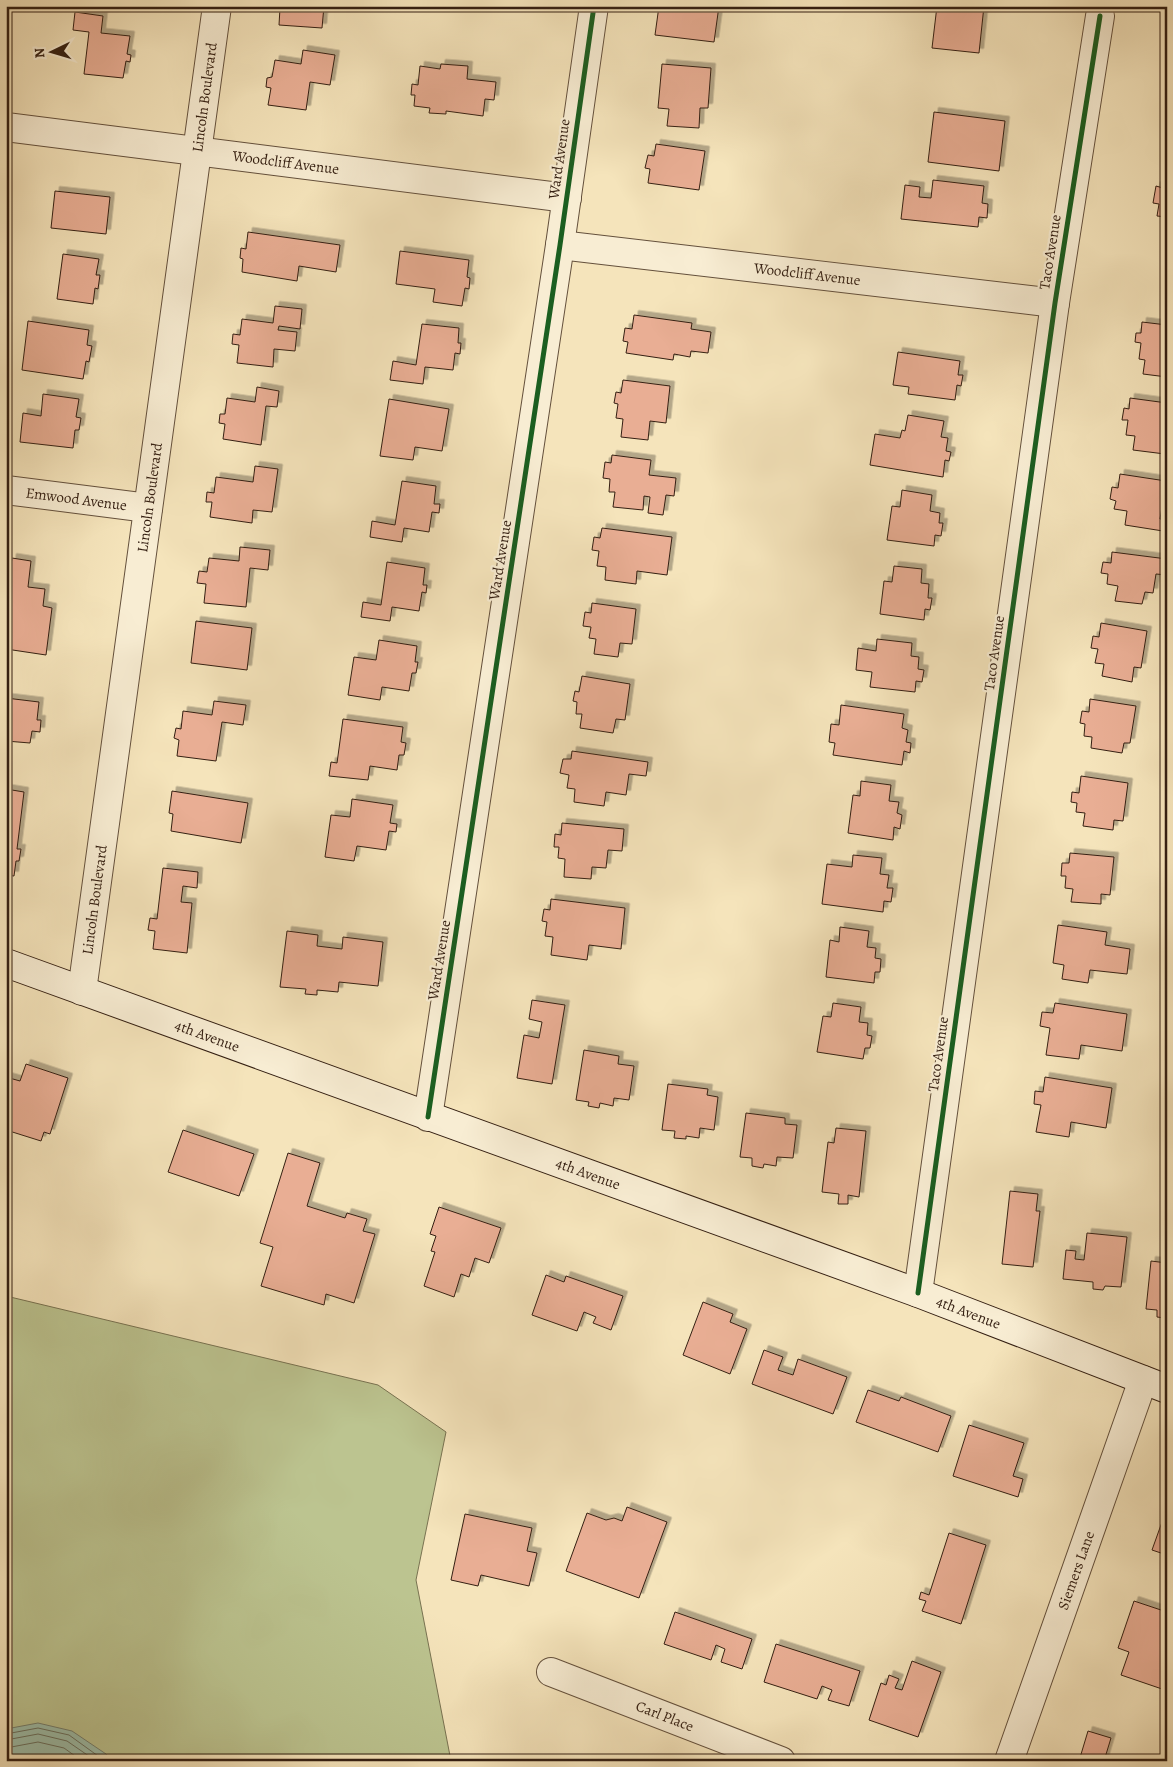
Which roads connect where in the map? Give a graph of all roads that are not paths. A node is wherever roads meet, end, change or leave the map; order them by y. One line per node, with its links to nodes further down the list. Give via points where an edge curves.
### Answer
1 (217, 6): 5 (street, Lincoln Boulevard)
2 (594, 6): 6 (street, Ward Avenue)
3 (1100, 16): 8 (street, Taco Avenue)
4 (6, 127): 5 (street, Woodcliff Avenue)
5 (198, 152): 6 (street, Woodcliff Avenue); 10 (street, Lincoln Boulevard)
6 (567, 198): 7 (street, Ward Avenue)
7 (560, 245): 8 (street, Woodcliff Avenue); 13 (street, Ward Avenue)
8 (1055, 303): 14 (street, Taco Avenue)
9 (6, 490): 10 (street, Emwood Avenue)
10 (148, 508): 12 (street, Lincoln Boulevard)
11 (6, 963): 12 (street, 4th Avenue)
12 (82, 991): 13 (street, 4th Avenue)
13 (428, 1117): 14 (street, 4th Avenue)
14 (918, 1293): 15 (street, 4th Avenue)
15 (1155, 1384): 18 (street, Siemers Lane)
16 (551, 1672): 17 (street, Carl Place)
17 (781, 1761)
18 (1009, 1761)

